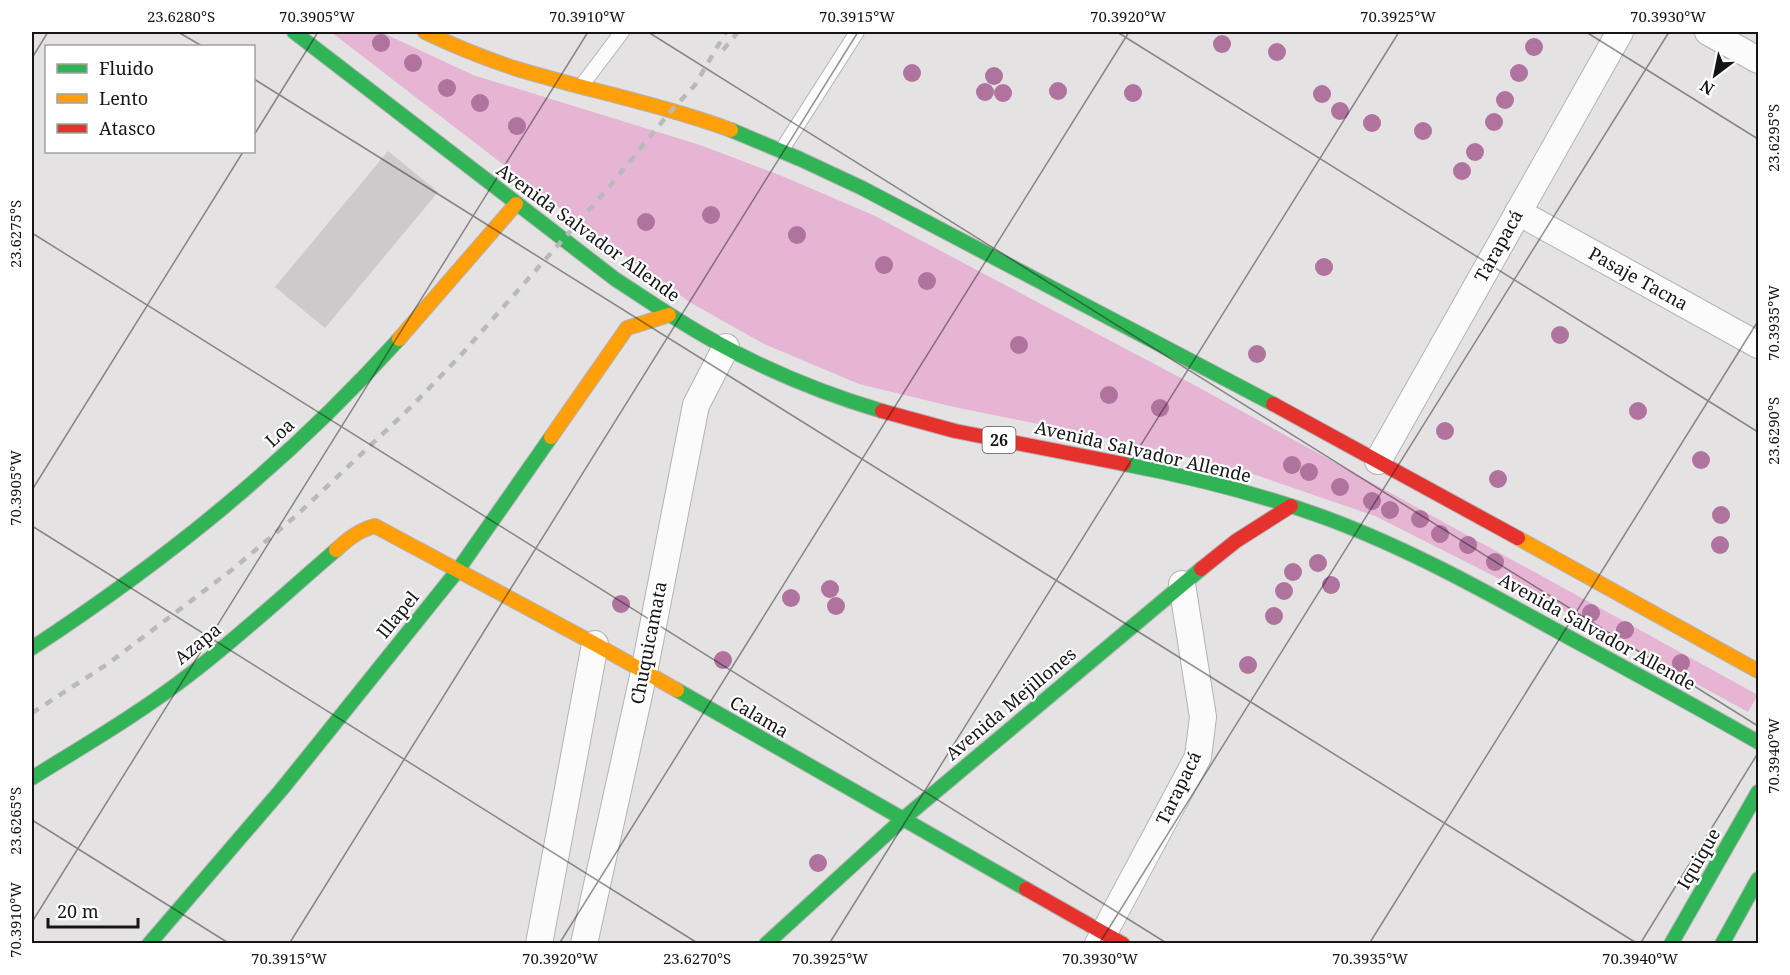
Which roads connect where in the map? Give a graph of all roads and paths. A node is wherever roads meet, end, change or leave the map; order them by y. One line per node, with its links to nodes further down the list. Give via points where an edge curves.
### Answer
1 (294, 32): 10 (main road, Avenida Salvador Allende / 26)
2 (425, 32): 8 (main road, via 516,68)
3 (622, 32): 8 (lane)
4 (857, 32): 9 (lane)
5 (1620, 32): 11 (street, Tarapacá)
6 (1708, 32): 7 (street)
7 (1758, 60)
8 (580, 87): 9 (main road, via 671,111)
9 (781, 151): 15 (main road, via 854,184)
10 (516, 204): 12 (main road, Avenida Salvador Allende / 26); 21 (main road, Loa, via 365,375 291,448 187,537)
11 (1518, 212): 13 (street, Pasaje Tacna); 15 (street, Tarapacá)
12 (669, 315): 14 (main road, Avenida Salvador Allende / 26); 18 (main road, Illapel, via 627,328)
13 (1758, 345)
14 (726, 347): 16 (main road, Avenida Salvador Allende / 26, via 833,395 903,418 1131,464); 23 (street, Chuquicamata, via 696,405)
15 (1378, 461): 22 (main road)
16 (1291, 506): 19 (main road, Avenida Mejillones, via 1236,541); 24 (main road, Avenida Salvador Allende / 26, via 1385,542 1480,588)
17 (375, 526): 18 (main road, Calama); 25 (main road, Azapa, via 352,536 189,675)
18 (458, 570): 20 (main road, Calama); 30 (main road, Illapel, via 282,789)
19 (1182, 584): 27 (main road, Avenida Mejillones); 29 (street, Tarapacá, via 1203,717 1198,757)
20 (595, 644): 23 (main road, Calama); 31 (street)
21 (32, 648)
22 (1758, 671)
23 (644, 672): 27 (main road, Calama); 32 (street, Chuquicamata)
24 (1758, 742)
25 (32, 778)
26 (1758, 792): 34 (main road, Iquique)
27 (903, 819): 29 (main road, Calama); 33 (main road, Avenida Mejillones)
28 (1758, 879): 35 (main road)
29 (1108, 940)
30 (149, 944)
31 (539, 944)
32 (584, 944)
33 (766, 944)
34 (1671, 944)
35 (1722, 944)

